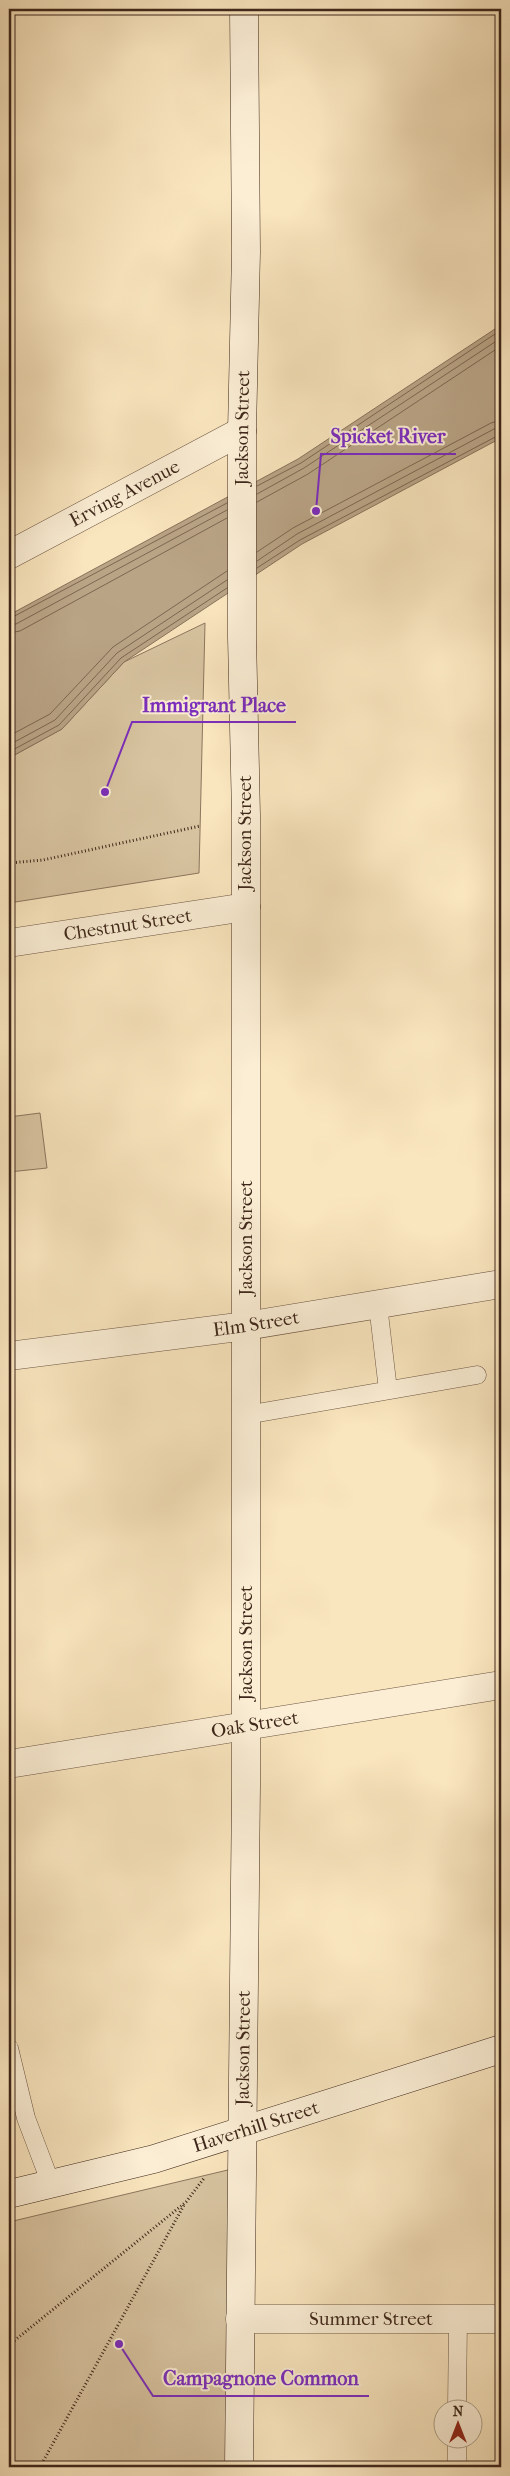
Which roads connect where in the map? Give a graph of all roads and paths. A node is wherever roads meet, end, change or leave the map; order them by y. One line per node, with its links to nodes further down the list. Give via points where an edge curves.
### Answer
1 (244, 9): 2 (main road, Jackson Street, via 246,252)
2 (242, 431): 3 (main road, Erving Avenue); 6 (main road, Jackson Street)
3 (9, 555)
4 (200, 826): 5 (path, via 43,860)
5 (9, 863)
6 (246, 907): 7 (main road, Chestnut Street); 10 (main road, Jackson Street)
7 (9, 943)
8 (501, 1284): 9 (main road, Elm Street)
9 (378, 1305): 10 (main road, Elm Street); 13 (lane)
10 (246, 1326): 11 (main road, Elm Street); 14 (main road, Jackson Street)
11 (9, 1356)
12 (477, 1375): 13 (lane)
13 (388, 1390): 14 (lane)
14 (246, 1416): 16 (main road, Jackson Street)
15 (501, 1685): 16 (main road, Oak Street)
16 (246, 1727): 17 (main road, Oak Street); 20 (main road, Jackson Street)
17 (9, 1764)
18 (9, 2048): 22 (lane, via 26,2118)
19 (501, 2049): 20 (main road, Haverhill Street)
20 (242, 2131): 22 (main road, Haverhill Street, via 154,2159); 25 (main road, Jackson Street)
21 (206, 2176): 24 (path)
22 (50, 2184): 23 (main road, Haverhill Street)
23 (9, 2194)
24 (186, 2202): 28 (path); 31 (path)
25 (240, 2319): 26 (main road, Summer Street); 32 (main road, Jackson Street)
26 (458, 2319): 27 (main road, Summer Street); 29 (lane)
27 (501, 2319)
28 (9, 2346)
29 (457, 2398)
30 (457, 2448): 33 (lane)
31 (40, 2467)
32 (239, 2467)
33 (457, 2467)

